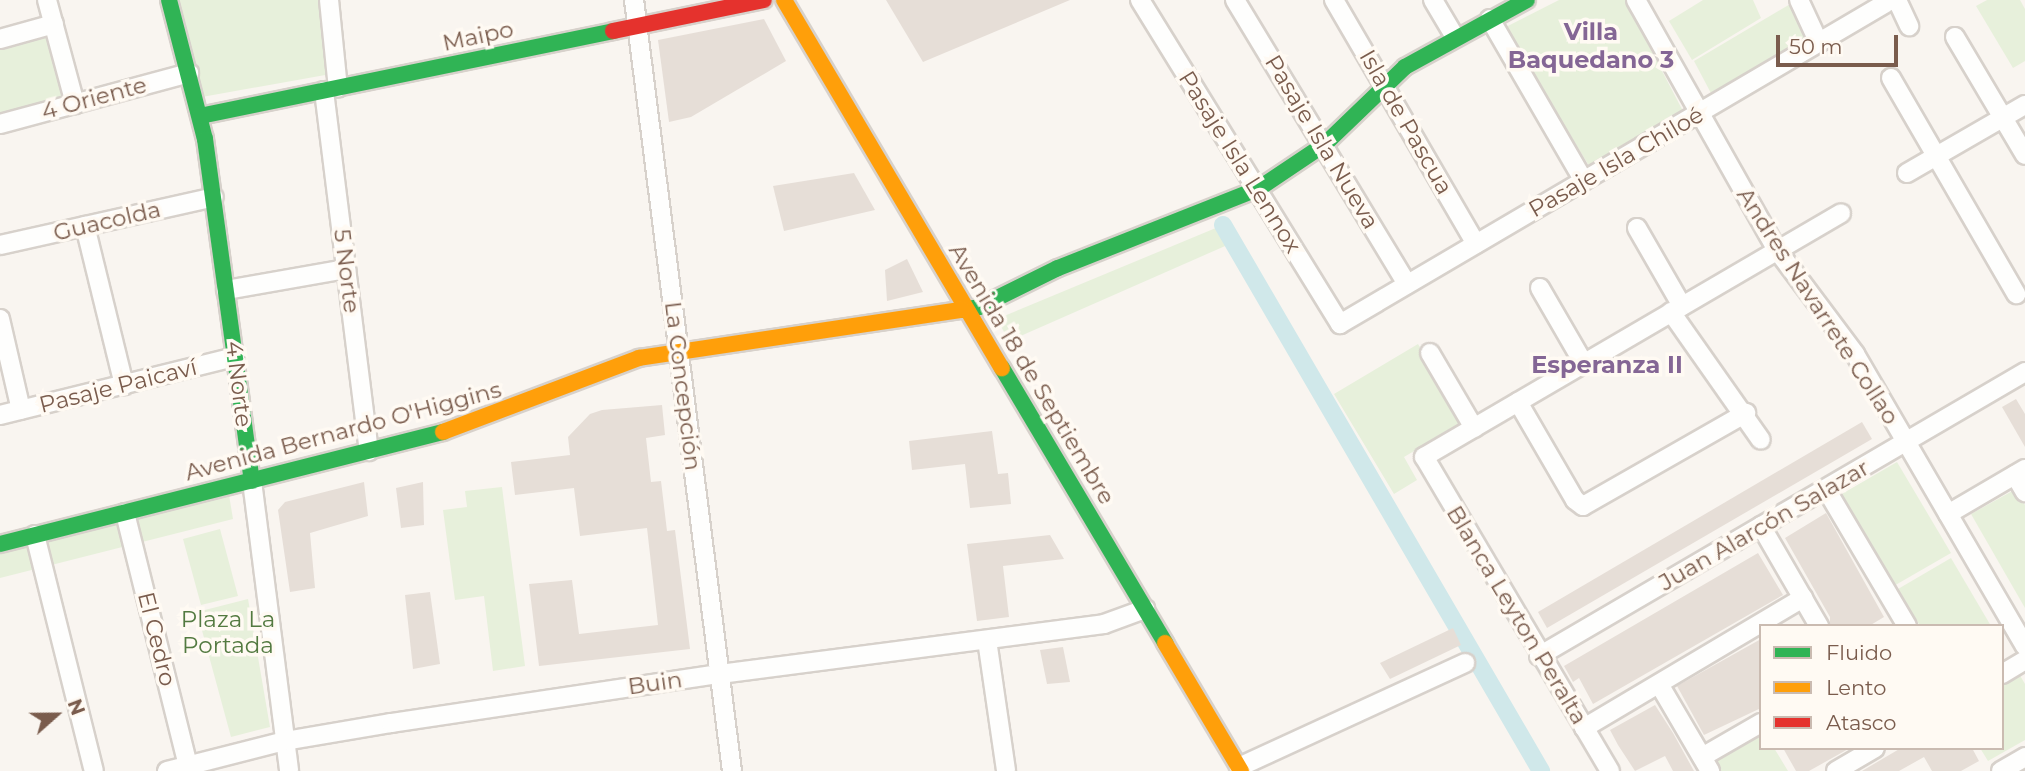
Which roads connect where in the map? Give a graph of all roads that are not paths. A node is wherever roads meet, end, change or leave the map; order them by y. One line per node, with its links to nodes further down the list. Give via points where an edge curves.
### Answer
1 (47, 0): 17 (street)
2 (169, 0): 24 (main road, 4 Norte)
3 (329, 0): 27 (street, 5 Norte)
4 (634, 0): 18 (street, La Concepción)
5 (764, 0): 18 (main road, Maipo)
6 (784, 0): 53 (main road, Avenida 18 de Septiembre)
7 (1140, 0): 39 (street, Pasaje Isla Lennox)
8 (1236, 0): 34 (street, Pasaje Isla Nueva)
9 (1334, 0): 26 (street, Isla de Pascua)
10 (1433, 0): 20 (street)
11 (1527, 0): 16 (main road, Avenida Bernardo O'Higgins)
12 (1636, 0): 30 (street, Andres Navarrete Collao)
13 (1799, 0): 23 (street)
14 (1891, 0): 23 (street, Pasaje Isla Chiloé)
15 (1897, 0): 19 (street)
16 (1489, 19): 20 (main road, Avenida Bernardo O'Higgins); 38 (street)
17 (54, 24): 22 (street); 28 (street)
18 (637, 26): 27 (main road, Maipo); 56 (street, La Concepción)
19 (1909, 26)
20 (1455, 37): 26 (main road, Avenida Bernardo O'Higgins)
21 (1955, 37): 32 (street)
22 (0, 39)
23 (1819, 43): 30 (street, Pasaje Isla Chiloé)
24 (189, 73): 28 (street, 4 Oriente); 31 (main road, 4 Norte)
25 (1891, 78): 36 (street)
26 (1385, 84): 34 (main road, Avenida Bernardo O'Higgins); 44 (street, Isla de Pascua)
27 (331, 90): 31 (main road, Maipo); 47 (street, 5 Norte)
28 (75, 104): 33 (street, 4 Oriente)
29 (2025, 105): 32 (street)
30 (1698, 114): 38 (street, Pasaje Isla Chiloé); 46 (street, Andres Navarrete Collao)
31 (200, 116): 40 (main road, 4 Norte)
32 (2003, 118): 35 (street); 36 (street)
33 (0, 124)
34 (1325, 144): 39 (main road, Avenida Bernardo O'Higgins); 48 (street, Pasaje Isla Nueva)
35 (2025, 155)
36 (1937, 156): 37 (street); 51 (street)
37 (1907, 173)
38 (1584, 181): 44 (street, Pasaje Isla Chiloé)
39 (1258, 189): 53 (main road, Avenida Bernardo O'Higgins, via 1069,263); 55 (street, Pasaje Isla Lennox)
40 (214, 197): 42 (street, Guacolda); 50 (main road, 4 Norte)
41 (1841, 213): 46 (street)
42 (85, 226): 45 (street, Guacolda); 61 (street)
43 (1637, 228): 52 (street)
44 (1476, 244): 48 (street, Pasaje Isla Chiloé)
45 (0, 246)
46 (1777, 250): 52 (street); 68 (street, Andres Navarrete Collao, via 1844,339)
47 (346, 269): 50 (street); 69 (street, 5 Norte)
48 (1407, 284): 55 (street, Pasaje Isla Chiloé)
49 (1540, 288): 59 (street)
50 (226, 290): 58 (main road, 4 Norte)
51 (2015, 293)
52 (1677, 309): 59 (street); 64 (street)
53 (968, 310): 56 (main road, Avenida Bernardo O'Higgins); 80 (main road, Avenida 18 de Septiembre)
54 (0, 320): 63 (street)
55 (1340, 324)
56 (678, 350): 69 (main road, Avenida Bernardo O'Higgins, via 619,363 484,420); 91 (street, La Concepción)
57 (1430, 354): 66 (street)
58 (235, 357): 61 (street, Pasaje Paicaví); 71 (main road, 4 Norte)
59 (1584, 364): 62 (street)
60 (2025, 372): 68 (street, Juan Alarcón Salazar)
61 (124, 385): 63 (street, Pasaje Paicaví)
62 (1518, 402): 64 (street, via 1575,500 1583,506); 66 (street)
63 (21, 410): 65 (street, Pasaje Paicaví)
64 (1746, 414): 67 (street)
65 (0, 415)
66 (1474, 428): 87 (street, Blanca Leyton Peralta, via 1424,457)
67 (1761, 440)
68 (1906, 442): 72 (street, Juan Alarcón Salazar); 75 (street, Andres Navarrete Collao)
69 (369, 451): 71 (main road, Avenida Bernardo O'Higgins)
70 (2020, 472): 73 (street); 75 (street)
71 (252, 481): 74 (main road, Avenida Bernardo O'Higgins); 95 (street, 4 Norte)
72 (1826, 489): 76 (street, Juan Alarcón Salazar); 84 (street)
73 (2025, 492)
74 (125, 513): 77 (main road, Avenida Bernardo O'Higgins); 100 (street, El Cedro)
75 (1948, 514): 86 (street, Andres Navarrete Collao)
76 (1761, 526): 79 (street); 87 (street, Juan Alarcón Salazar)
77 (35, 535): 78 (main road, Avenida Bernardo O'Higgins); 101 (street)
78 (0, 544)
79 (1803, 598): 82 (street); 83 (street)
80 (1145, 609): 85 (street, Buin, via 1115,622); 99 (main road, Avenida 18 de Septiembre)
81 (1759, 624): 92 (street)
82 (1759, 624)
83 (1818, 624)
84 (1905, 624)
85 (987, 639): 91 (street, Buin); 104 (street)
86 (2025, 646)
87 (1539, 656): 94 (street, Blanca Leyton Peralta)
88 (2025, 660): 90 (street)
89 (1465, 663): 99 (street)
90 (2004, 673)
91 (720, 674): 95 (street, Buin); 103 (street, La Concepción)
92 (1659, 684): 94 (street); 98 (street)
93 (1759, 724): 98 (street)
94 (1584, 728): 105 (street, Blanca Leyton Peralta)
95 (285, 741): 100 (street, Buin); 102 (street, 4 Norte)
96 (1872, 750): 106 (street)
97 (2025, 757): 107 (street)
98 (1706, 764)
99 (1240, 769)
100 (174, 770)
101 (94, 771)
102 (289, 771)
103 (732, 771)
104 (1006, 771)
105 (1610, 771)
106 (1836, 771)
107 (2001, 771)

